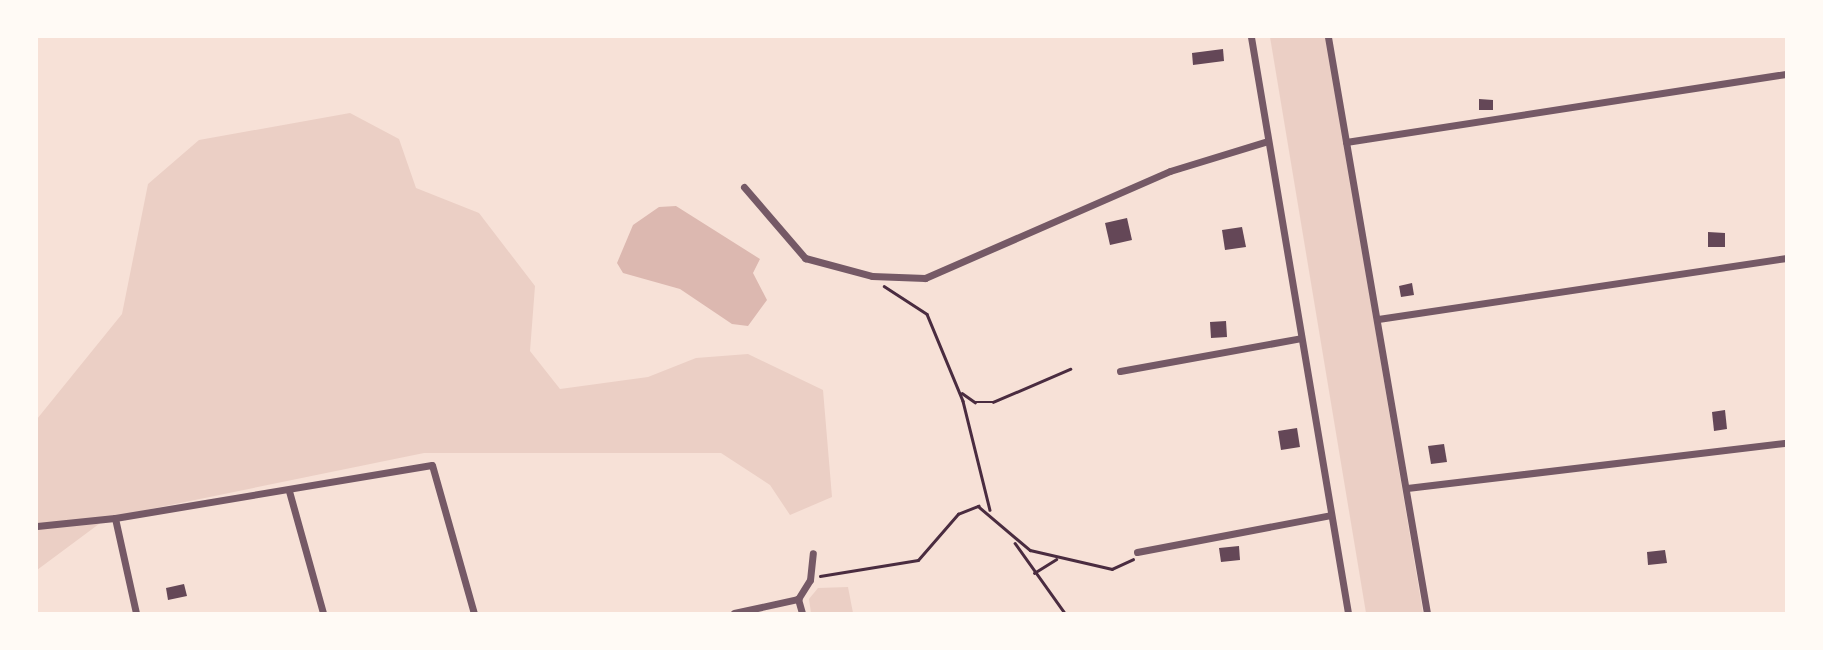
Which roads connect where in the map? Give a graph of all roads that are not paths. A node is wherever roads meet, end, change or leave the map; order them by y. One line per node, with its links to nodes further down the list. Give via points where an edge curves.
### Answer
1 (1251, 37): 4 (street)
2 (1328, 37): 5 (street)
3 (1786, 74): 5 (street)
4 (1268, 141): 6 (street, via 1170,171 925,278 872,276 805,258); 9 (street)
5 (1346, 142): 8 (street)
6 (744, 187)
7 (1786, 258): 8 (street)
8 (1378, 319): 12 (street)
9 (1301, 338): 10 (street); 14 (street)
10 (1120, 372)
11 (1786, 443): 12 (street)
12 (1407, 488): 26 (street)
13 (289, 491): 15 (street); 21 (street); 22 (street, via 432,465)
14 (1331, 515): 17 (street); 25 (street)
15 (115, 517): 16 (street); 20 (street)
16 (37, 526)
17 (1137, 552)
18 (813, 553): 19 (street, via 810,580)
19 (798, 599): 23 (street); 24 (street)
20 (136, 613)
21 (323, 613)
22 (474, 613)
23 (734, 613)
24 (802, 613)
25 (1348, 613)
26 (1427, 613)

